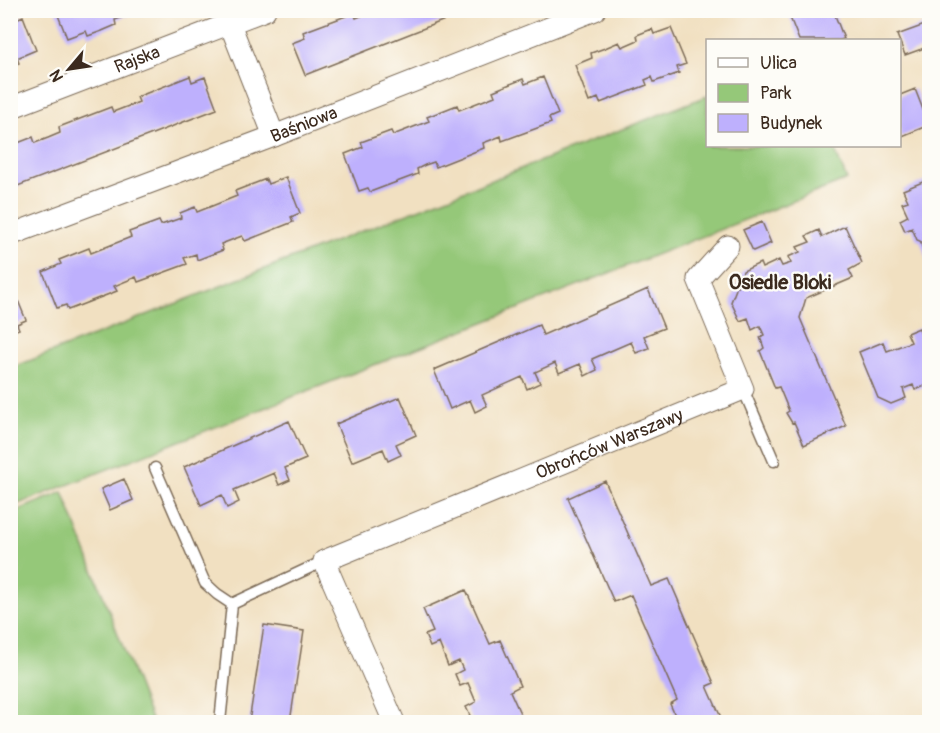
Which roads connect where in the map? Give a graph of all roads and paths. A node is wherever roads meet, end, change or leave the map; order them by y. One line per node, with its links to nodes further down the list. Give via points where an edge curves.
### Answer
1 (266, 10): 3 (street, Rajska)
2 (595, 10): 5 (street, Baśniowa)
3 (230, 24): 4 (street, Rajska); 5 (street)
4 (10, 108)
5 (274, 136): 6 (street, Baśniowa)
6 (10, 235)
7 (729, 246): 8 (street, via 698,279)
8 (743, 389): 9 (lane); 11 (street, Obrońców Warszawy)
9 (774, 461)
10 (155, 468): 12 (lane, via 205,583)
11 (324, 561): 12 (lane, Obrońców Warszawy); 14 (street)
12 (232, 604): 13 (lane)
13 (220, 723)
14 (394, 723)

